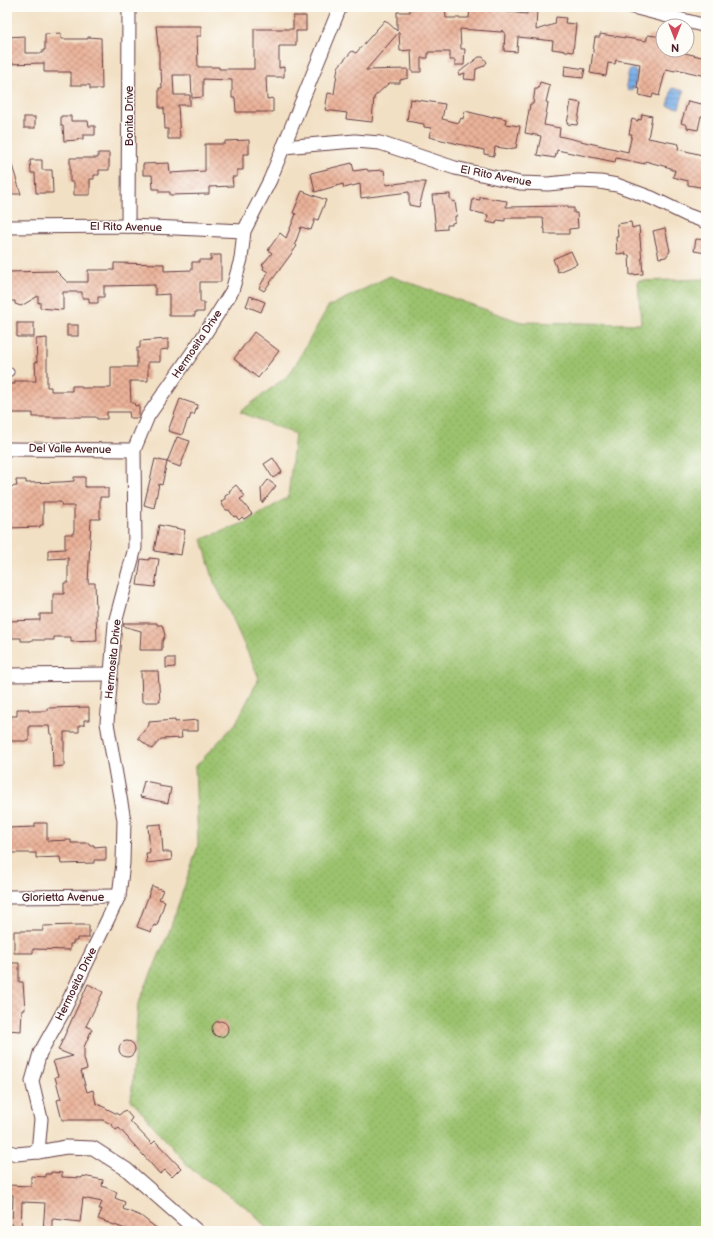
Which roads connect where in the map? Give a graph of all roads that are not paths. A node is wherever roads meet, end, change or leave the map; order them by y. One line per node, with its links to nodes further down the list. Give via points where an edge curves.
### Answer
1 (129, 7): 7 (street, Bonita Drive)
2 (340, 7): 5 (street, Hermosita Drive)
3 (633, 7): 4 (street)
4 (706, 26)
5 (283, 147): 6 (street, El Rito Avenue, via 355,141 380,143 455,168 520,183 578,181 617,185); 9 (street, Hermosita Drive, via 270,180)
6 (706, 222)
7 (128, 226): 8 (street, El Rito Avenue); 9 (street, El Rito Avenue)
8 (7, 227)
9 (244, 231): 11 (street, Hermosita Drive, via 232,291 148,416)
10 (7, 449): 11 (street, Del Valle Avenue)
11 (134, 450): 12 (street, Hermosita Drive, via 135,548 115,623)
12 (111, 674): 13 (street); 14 (street, Hermosita Drive, via 107,723 124,820)
13 (7, 675)
14 (119, 896): 15 (street, Glorietta Avenue); 17 (street, Hermosita Drive, via 64,1012 40,1053 32,1082 41,1119)
15 (7, 897)
16 (7, 1151): 17 (street, via 16,1154)
17 (38, 1152): 18 (street, via 66,1147 93,1148 126,1169)
18 (197, 1231)

